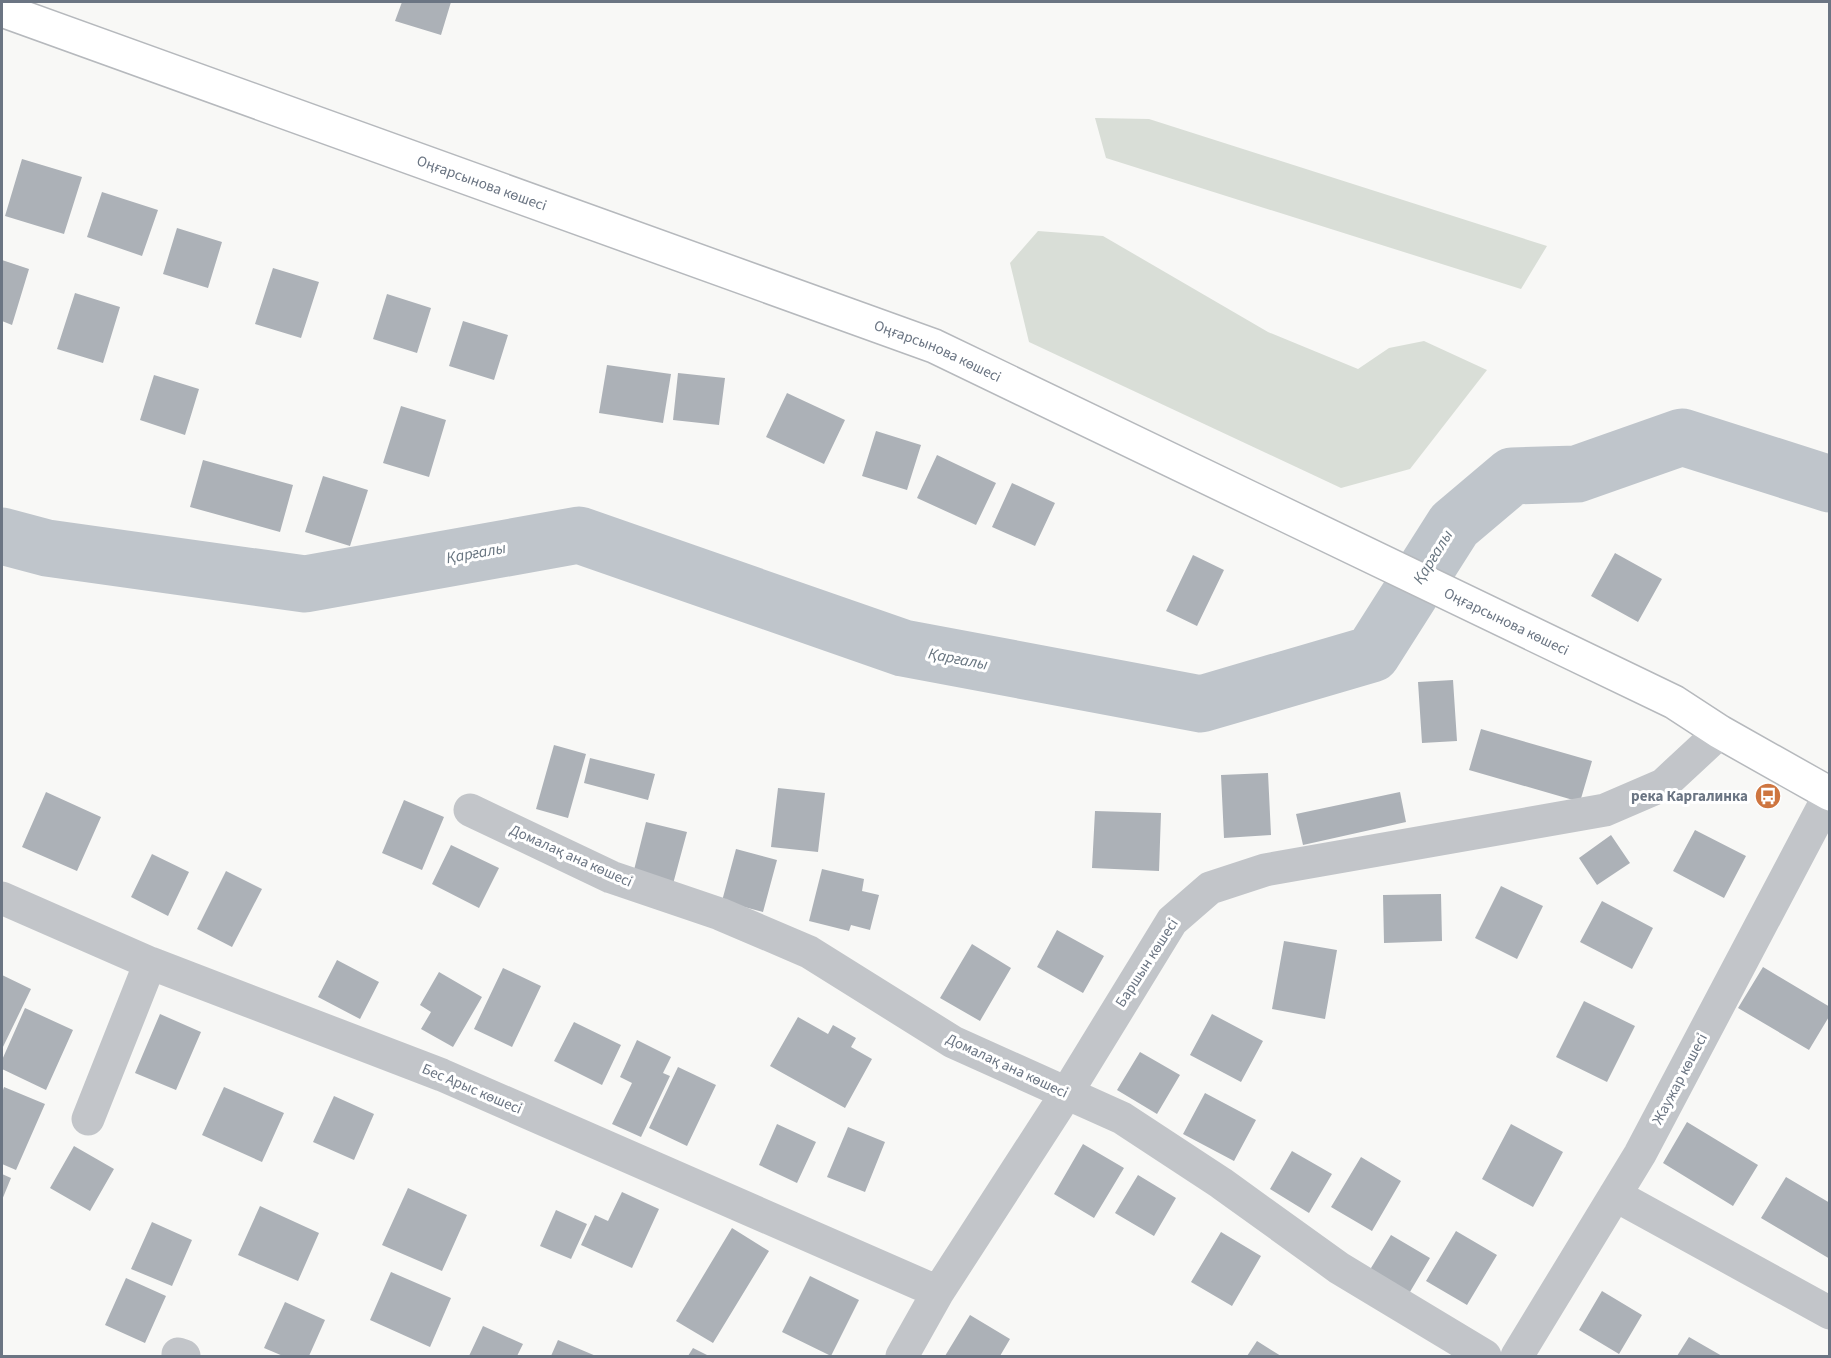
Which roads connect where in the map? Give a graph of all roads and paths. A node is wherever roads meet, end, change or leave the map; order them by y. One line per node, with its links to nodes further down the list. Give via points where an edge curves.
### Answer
1 (2, 10): 2 (main road, Оңғарсынова көшесі, via 934,346 1674,702)
2 (1720, 732): 3 (main road, Оңғарсынова көшесі); 7 (street, Баршын көшесі, via 1663,785 1605,810 1265,870 1210,888 1172,921)
3 (1830, 794): 9 (street, Жаужар көшесі)
4 (470, 810): 7 (street, Домалақ ана көшесі, via 611,877 720,914 810,952 954,1042)
5 (2, 898): 6 (street, Бес Арыс көшесі)
6 (150, 963): 8 (street); 10 (street, Бес Арыс көшесі, via 442,1076)
7 (1066, 1094): 10 (street, Баршын көшесі); 13 (street, Домалақ ана көшесі, via 1122,1118 1339,1268)
8 (88, 1119)
9 (1615, 1195): 11 (street); 14 (street, Жаужар көшесі)
10 (938, 1292): 12 (street, Баршын көшесі)
11 (1830, 1313)
12 (902, 1356)
13 (1485, 1356)
14 (1517, 1356)

